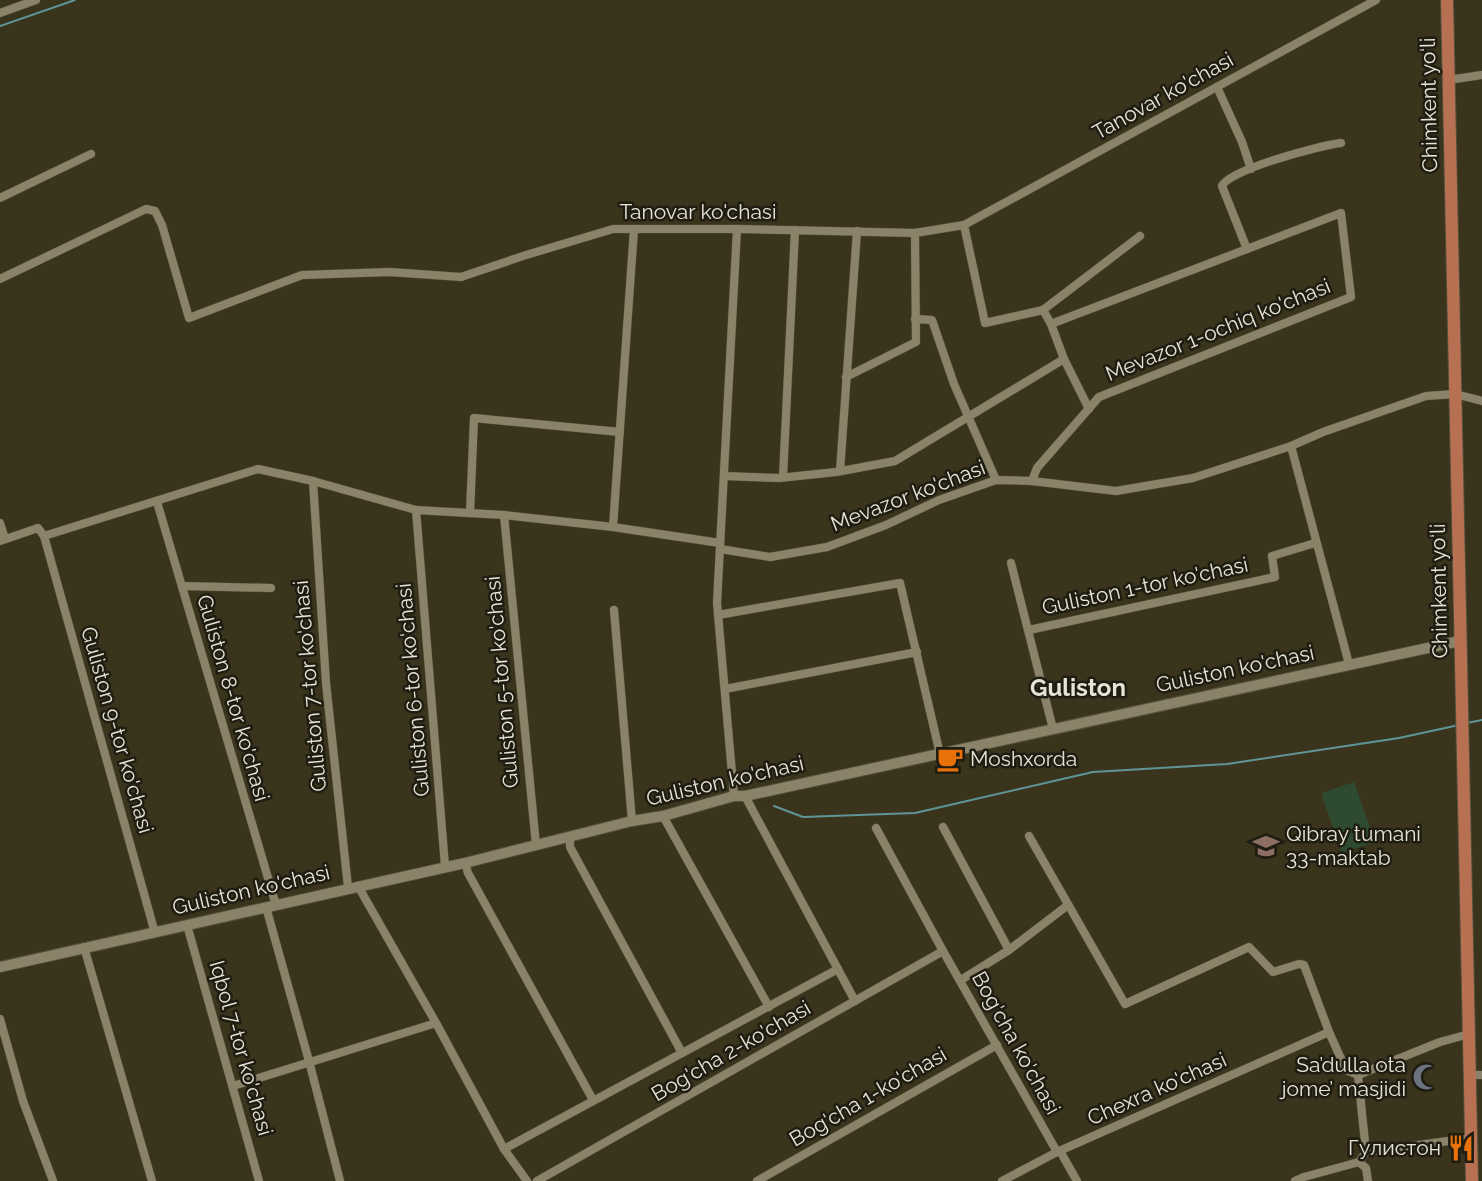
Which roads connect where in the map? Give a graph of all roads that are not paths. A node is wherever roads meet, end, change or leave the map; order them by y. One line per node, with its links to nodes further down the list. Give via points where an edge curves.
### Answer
1 (36, 0): 4 (street)
2 (1376, 0): 7 (street, Tanovar ko'chasi)
3 (1447, 0): 6 (highway, Chimkent yo‘li)
4 (0, 13)
5 (1482, 75): 6 (street)
6 (1448, 80): 26 (highway, Chimkent yo‘li)
7 (1217, 87): 10 (street); 12 (street, Tanovar ko'chasi)
8 (1341, 143): 10 (street, via 1299,152)
9 (91, 154): 11 (street)
10 (1251, 169): 19 (street, via 1226,179 1222,186)
11 (0, 198)
12 (964, 225): 17 (street, Tanovar ko'chasi); 21 (street, via 985,323)
13 (634, 229): 14 (street, Tanovar ko'chasi); 20 (street, Tanovar ko'chasi, via 613,229 461,277 390,272 302,275 189,318 162,225 155,211 146,209); 30 (street)
14 (737, 229): 15 (street, Tanovar ko'chasi); 33 (street)
15 (795, 230): 16 (street, Tanovar ko'chasi); 34 (street)
16 (857, 231): 17 (street, Tanovar ko'chasi); 25 (street)
17 (915, 233): 22 (street)
18 (1140, 236): 21 (street)
19 (1247, 249): 23 (street); 28 (street, Mevazor 1-ochiq ko'chasi, via 1341,213 1351,297 1099,397)
20 (0, 279)
21 (1043, 310): 23 (street)
22 (915, 319): 25 (street, via 916,342); 29 (street, via 932,320)
23 (1051, 324): 24 (street)
24 (1064, 359): 28 (street); 29 (street)
25 (846, 377): 32 (street)
26 (1455, 394): 27 (street, Mevazor ko'chasi); 31 (street, Mevazor ko'chasi, via 1426,396); 54 (highway, Chimkent yo‘li)
27 (1482, 401)
28 (1089, 409): 37 (street, Mevazor 1-ochiq ko'chasi, via 1037,468)
29 (969, 418): 32 (street, via 895,461); 35 (street)
30 (620, 432): 40 (street, via 474,418); 43 (street)
31 (1291, 446): 37 (street, Mevazor ko'chasi, via 1193,478 1116,492); 46 (street)
32 (840, 471): 34 (street)
33 (724, 476): 34 (street); 47 (street)
34 (783, 477)
35 (996, 480): 37 (street, Mevazor ko'chasi); 47 (street, Mevazor ko'chasi, via 827,547 770,556)
36 (313, 481): 38 (street, Mevazor ko'chasi, via 258,470); 39 (street, Mevazor ko'chasi); 70 (street, Guliston 7-tor ko'chasi, via 326,683)
37 (1032, 481)
38 (157, 502): 44 (street, Mevazor ko'chasi); 49 (street, Guliston 8-tor ko'chasi)
39 (416, 510): 40 (street, Mevazor ko'chasi); 69 (street, Guliston 6-tor ko'chasi)
40 (470, 513): 41 (street, Mevazor ko'chasi)
41 (504, 514): 43 (street, Mevazor ko'chasi); 67 (street, Guliston 5-tor ko'chasi)
42 (0, 523): 45 (street)
43 (613, 527): 47 (street, Mevazor ko'chasi)
44 (44, 536): 45 (street, via 38,528); 74 (street, Guliston 9-tor ko'chasi)
45 (3, 540)
46 (1315, 543): 53 (street, Guliston 1-tor ko'chasi, via 1272,556 1275,577); 56 (street)
47 (720, 546): 52 (street)
48 (1011, 563): 53 (street, Guliston 1-tor ko'chasi)
49 (182, 586): 50 (street); 72 (street, Guliston 8-tor ko'chasi)
50 (271, 588)
51 (614, 610): 62 (street)
52 (718, 615): 55 (street, via 900,583); 57 (street)
53 (1029, 630): 58 (street, Guliston 1-tor ko'chasi)
54 (1460, 641): 56 (main road, Guliston ko'chasi); 86 (highway, Chimkent yo‘li)
55 (916, 652): 57 (street); 59 (street)
56 (1349, 664): 58 (main road, Guliston ko'chasi)
57 (725, 689): 60 (street)
58 (1053, 729): 59 (main road, Guliston ko'chasi)
59 (940, 754): 60 (main road, Guliston ko'chasi)
60 (739, 796): 61 (main road, Guliston ko'chasi); 79 (street)
61 (663, 816): 62 (main road, Guliston ko'chasi); 82 (street)
62 (632, 821): 65 (main road, Guliston ko'chasi)
63 (943, 827): 76 (street)
64 (876, 828): 77 (street, Bog'cha ko'chasi)
65 (570, 836): 67 (main road, Guliston ko'chasi); 88 (street, via 570,847)
66 (1029, 836): 71 (street)
67 (536, 845): 68 (main road, Guliston ko'chasi)
68 (465, 863): 69 (main road, Guliston ko'chasi); 93 (street)
69 (445, 866): 70 (main road, Guliston ko'chasi)
70 (353, 887): 72 (main road, Guliston ko'chasi); 84 (street)
71 (1068, 905): 76 (street); 85 (street, via 1125,1004 1248,947 1274,972 1304,965)
72 (271, 906): 73 (main road, Guliston ko'chasi); 89 (street, Guliston 8-tor ko'chasi)
73 (187, 925): 74 (main road, Guliston ko'chasi); 92 (street, Iqbol 7-tor ko'chasi)
74 (155, 933): 75 (main road, Guliston ko'chasi)
75 (84, 947): 78 (main road, Guliston ko'chasi); 100 (street)
76 (1008, 950): 80 (street)
77 (943, 951): 80 (street, Bog'cha ko'chasi); 81 (street, Bog'cha 2-ko'chasi)
78 (0, 967)
79 (838, 969): 81 (street); 82 (street)
80 (960, 980): 87 (street, Bog'cha ko'chasi)
81 (855, 1001): 104 (street, Bog'cha 2-ko'chasi)
82 (769, 1006): 88 (street)
83 (0, 1019): 99 (street, via 23,1101)
84 (436, 1023): 89 (street); 95 (street)
85 (1329, 1032): 90 (street, via 1346,1070); 96 (street, Chexra ko'chasi)
86 (1469, 1034): 90 (street); 91 (highway, Chimkent yo‘li)
87 (997, 1045): 96 (street, Bog'cha ko'chasi); 105 (street, Bog'cha 1-ko'chasi)
88 (682, 1053): 93 (street)
89 (309, 1061): 92 (street); 102 (street, Guliston 8-tor ko'chasi)
90 (1358, 1075): 97 (street)
91 (1476, 1075): 94 (highway, Chimkent yo‘li)
92 (233, 1086): 101 (street, Iqbol 7-tor ko'chasi)
93 (593, 1100): 95 (street)
94 (1471, 1138): 97 (street); 110 (highway, Chimkent yo‘li)
95 (504, 1149): 103 (street)
96 (1058, 1152): 106 (street, Chexra ko'chasi); 107 (street, Bog'cha ko'chasi)
97 (1365, 1152): 98 (street)
98 (1359, 1162): 108 (street); 109 (street, via 1366,1168)
99 (53, 1181)
100 (152, 1181)
101 (260, 1181)
102 (340, 1181)
103 (527, 1181)
104 (537, 1181)
105 (757, 1181)
106 (1002, 1181)
107 (1077, 1181)
108 (1295, 1181)
109 (1368, 1181)
110 (1472, 1181)

